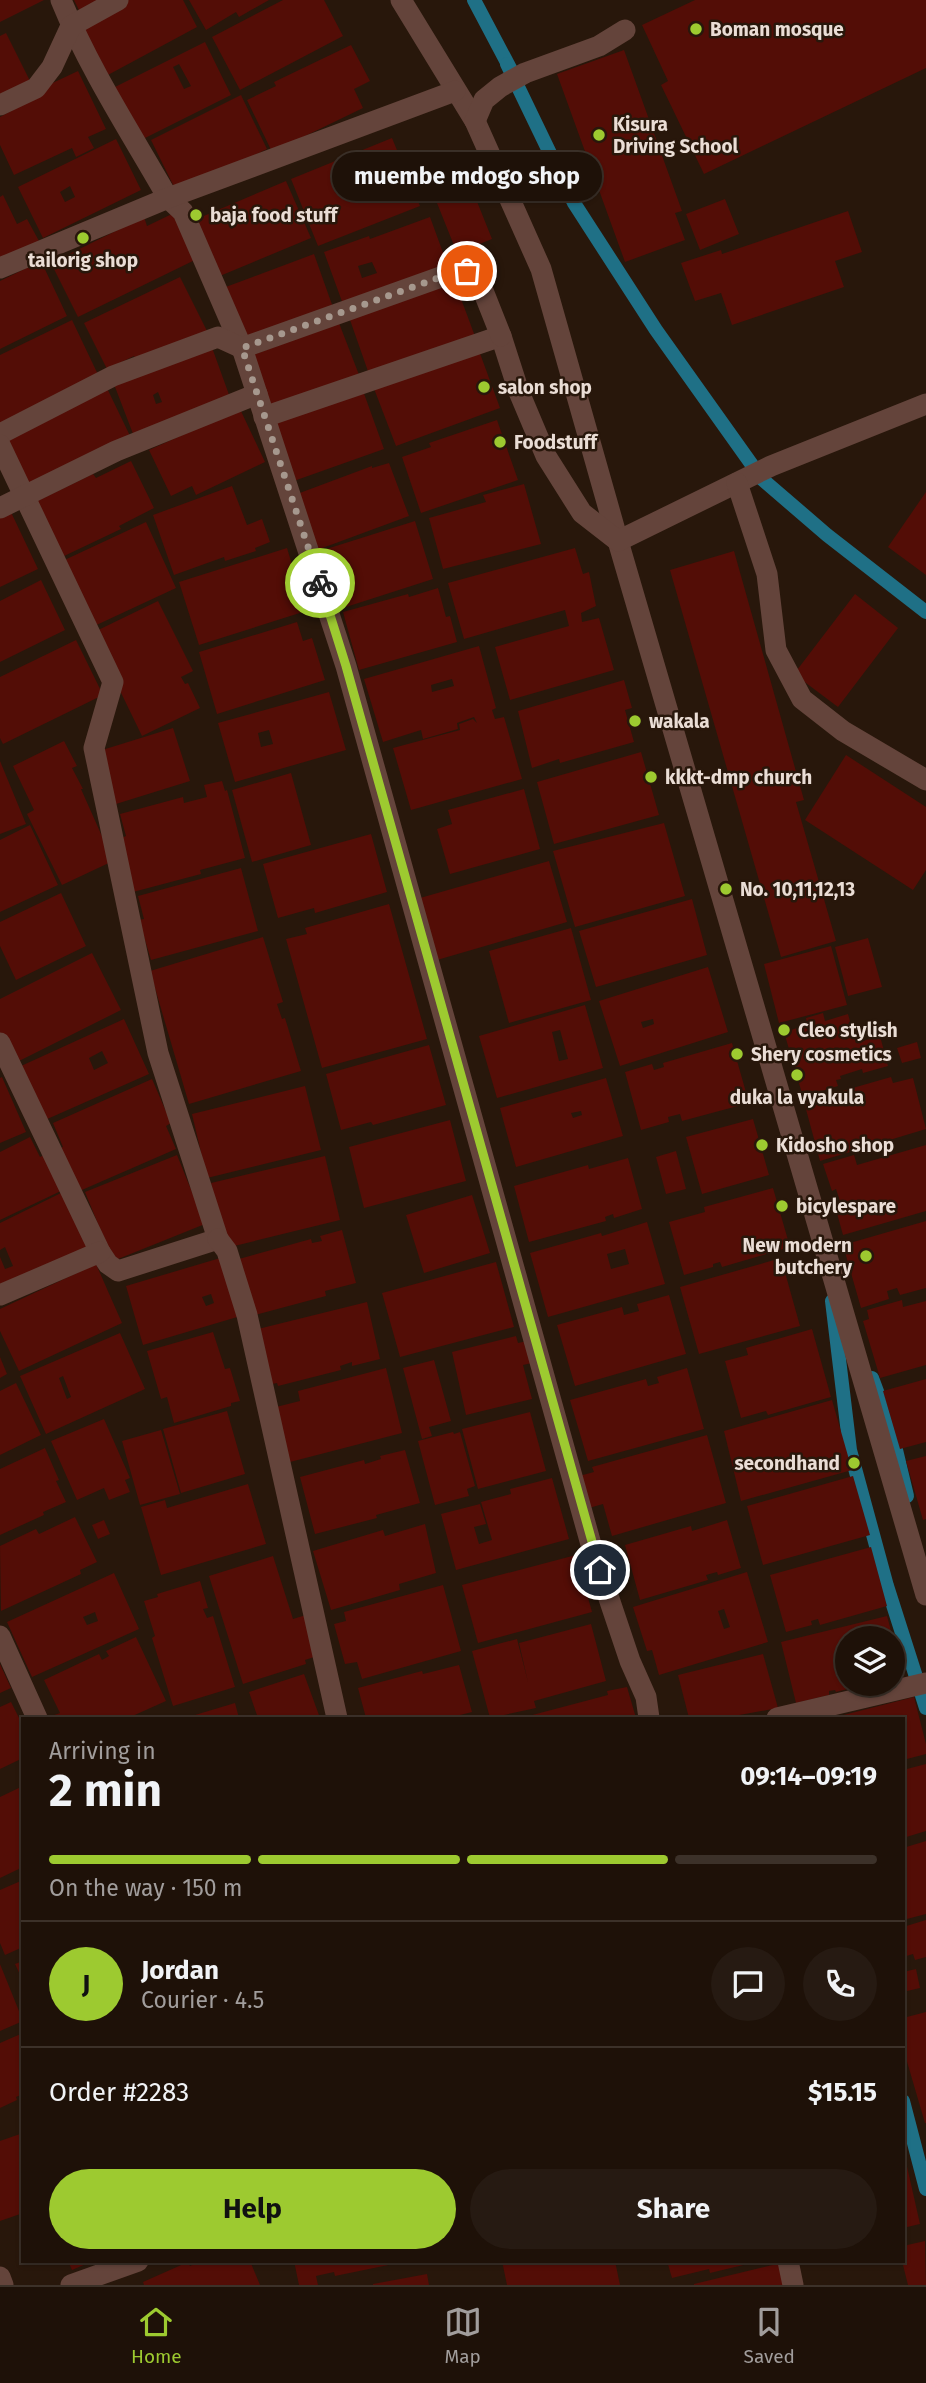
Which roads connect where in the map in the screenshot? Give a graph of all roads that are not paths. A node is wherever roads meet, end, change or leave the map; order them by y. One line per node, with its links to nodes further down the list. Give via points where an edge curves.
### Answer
1 (61, 0): 4 (street)
2 (118, 0): 4 (street)
3 (401, 0): 6 (street)
4 (71, 26): 7 (street, via 52,67 36,88); 9 (street)
5 (625, 30): 8 (street, via 599,46 500,87 484,100)
6 (455, 91): 8 (street); 9 (street)
7 (0, 105)
8 (475, 121): 21 (street, via 541,269)
9 (168, 198): 10 (street); 12 (street, via 183,212)
10 (0, 268)
11 (501, 336): 12 (street, via 480,283 467,271); 15 (street); 21 (street, via 546,456 582,513)
12 (242, 348): 13 (street); 16 (street, via 218,337 113,376)
13 (257, 394): 15 (street); 19 (street, via 116,451)
14 (926, 404): 18 (street)
15 (264, 417): 32 (street, via 346,666 592,1548 646,1697)
16 (0, 434)
17 (0, 445): 19 (street)
18 (741, 481): 21 (street); 22 (street, via 767,574 776,650 802,699 843,731)
19 (23, 497): 20 (street); 24 (street, via 113,682 94,748 158,1053)
20 (0, 508)
21 (618, 541): 27 (street)
22 (926, 780)
23 (0, 1043): 25 (street)
24 (218, 1239): 25 (street, via 118,1271); 31 (street, via 227,1251 247,1315)
25 (100, 1252): 26 (street)
26 (0, 1295)
27 (926, 1595)
28 (0, 1636): 30 (street)
29 (926, 1683): 33 (street)
30 (37, 1717)
31 (337, 1717)
32 (649, 1717)
33 (781, 1717)
34 (132, 2263): 38 (street)
35 (788, 2263): 39 (street)
36 (0, 2277): 37 (street)
37 (3, 2285)
38 (71, 2285)
39 (793, 2285)

